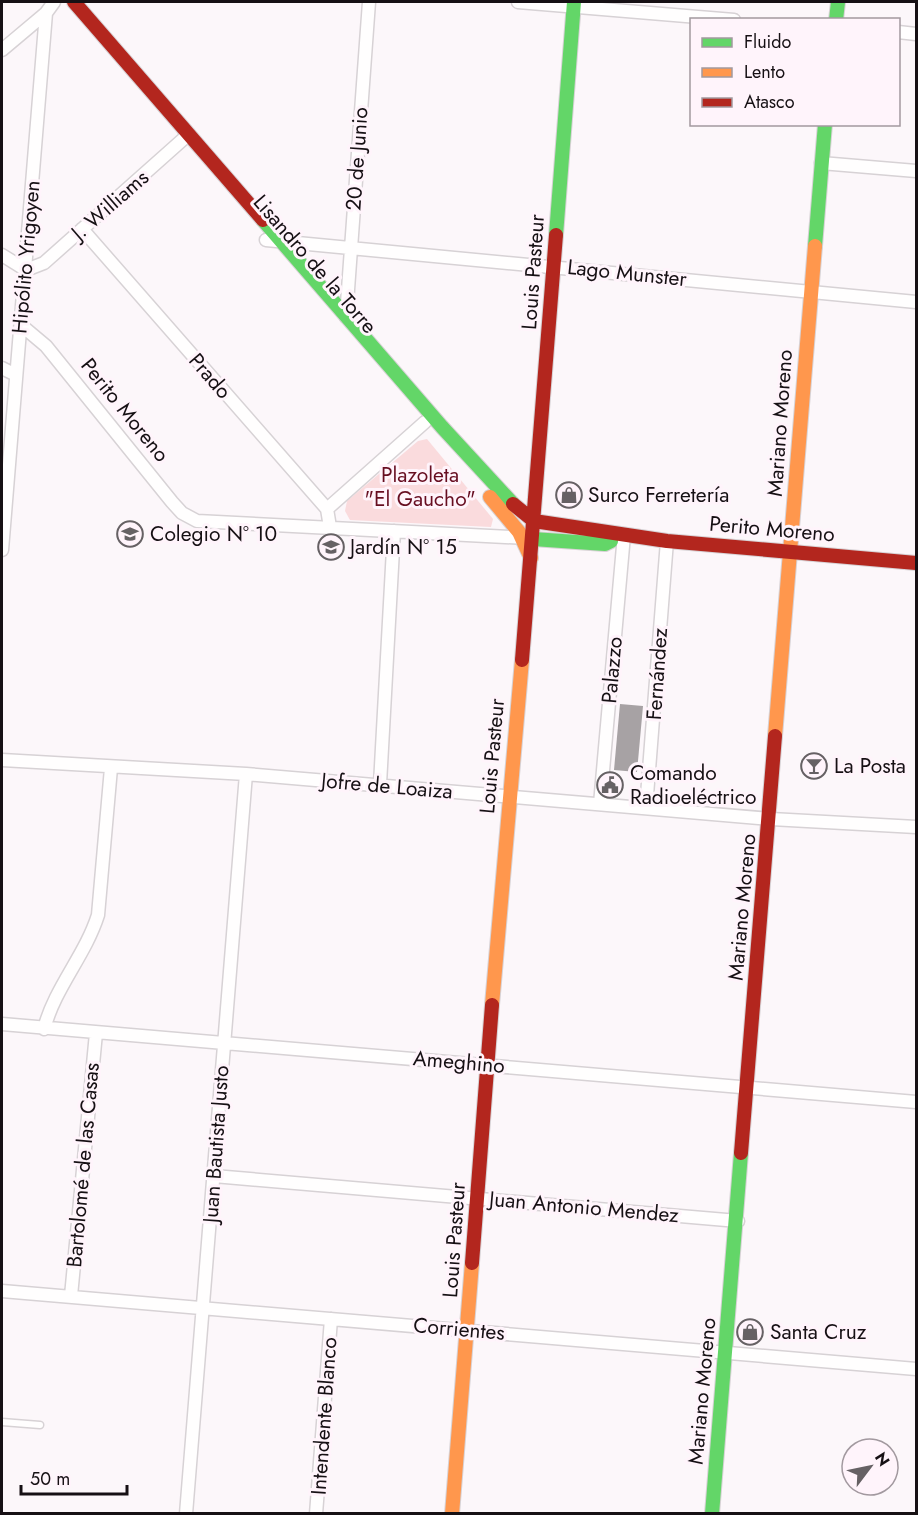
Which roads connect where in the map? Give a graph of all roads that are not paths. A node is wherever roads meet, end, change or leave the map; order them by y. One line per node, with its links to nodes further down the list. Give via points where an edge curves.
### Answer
1 (54, 2): 8 (street)
2 (59, 2): 15 (main road, Lisandro de la Torre)
3 (74, 2): 15 (main road, Lisandro de la Torre)
4 (369, 2): 20 (street, 20 de Junio)
5 (518, 2): 7 (street)
6 (838, 2): 10 (main road)
7 (573, 4): 9 (street); 22 (main road, Louis Pasteur)
8 (46, 13): 13 (street); 23 (street, Hipólito Yrigoyen)
9 (714, 18)
10 (836, 18)
11 (900, 32): 12 (street)
12 (916, 34)
13 (2, 50)
14 (825, 126): 16 (main road, Mariano Moreno)
15 (185, 138): 18 (street, J. Williams); 19 (main road, Lisandro de la Torre)
16 (821, 163): 17 (street); 24 (main road, Mariano Moreno)
17 (916, 171)
18 (82, 229): 23 (street, J. Williams, via 44,263); 32 (street, Prado)
19 (273, 240): 20 (street, Lago Munster); 26 (main road, Lisandro de la Torre); 30 (main road, Lisandro de la Torre)
20 (350, 247): 22 (street, Lago Munster); 26 (street, 20 de Junio)
21 (2, 255): 23 (street)
22 (554, 266): 24 (street, Lago Munster); 33 (main road, Louis Pasteur)
23 (26, 270): 27 (street, Hipólito Yrigoyen)
24 (810, 292): 25 (street, Lago Munster); 40 (main road, Mariano Moreno)
25 (916, 302)
26 (346, 317): 33 (main road, Lisandro de la Torre, via 484,473)
27 (21, 325): 29 (street, Hipólito Yrigoyen); 34 (street, Perito Moreno, via 46,345 182,513 197,521)
28 (2, 368): 29 (street)
29 (16, 375): 31 (street, Hipólito Yrigoyen)
30 (425, 422): 32 (street); 37 (main road, Lisandro de la Torre)
31 (5, 476): 39 (street, Hipólito Yrigoyen)
32 (327, 509): 34 (street)
33 (534, 521): 36 (main road, Perito Moreno); 37 (main road, Louis Pasteur)
34 (330, 527): 35 (street, Perito Moreno)
35 (394, 531): 37 (street, Perito Moreno); 45 (street)
36 (624, 535): 37 (main road, Perito Moreno, via 605,544); 38 (main road, Perito Moreno); 47 (street, Palazzo)
37 (528, 538): 46 (main road, Louis Pasteur, via 532,560)
38 (667, 541): 40 (main road, Perito Moreno); 48 (street, Fernández)
39 (2, 550)
40 (792, 552): 41 (main road, Perito Moreno); 49 (main road, Mariano Moreno)
41 (916, 563)
42 (2, 760): 43 (street, Jofre de Loaiza)
43 (111, 768): 44 (street, Jofre de Loaiza); 52 (street, via 98,915 93,933 54,997)
44 (246, 774): 45 (street, Jofre de Loaiza); 54 (street, Juan Bautista Justo)
45 (380, 784): 46 (street, Jofre de Loaiza)
46 (509, 796): 47 (street, Jofre de Loaiza); 55 (main road, Louis Pasteur)
47 (600, 804): 48 (street, Jofre de Loaiza)
48 (646, 808): 49 (street, Jofre de Loaiza)
49 (771, 819): 50 (street, Jofre de Loaiza); 56 (main road, Mariano Moreno)
50 (916, 826)
51 (2, 1024): 52 (street, Ameghino)
52 (44, 1029): 53 (street, Ameghino)
53 (96, 1033): 54 (street, Ameghino); 62 (street, Bartolomé de las Casas)
54 (224, 1044): 55 (street, Ameghino); 58 (street, Juan Bautista Justo)
55 (487, 1064): 56 (street, Ameghino); 59 (main road, Louis Pasteur)
56 (749, 1088): 57 (street, Ameghino); 60 (main road, Mariano Moreno)
57 (916, 1102)
58 (214, 1176): 59 (street, Juan Antonio Mendez); 63 (street, Juan Bautista Justo)
59 (478, 1198): 60 (street, Juan Antonio Mendez); 65 (main road, Louis Pasteur)
60 (738, 1221): 66 (main road, Mariano Moreno)
61 (2, 1291): 62 (street, Corrientes)
62 (71, 1296): 63 (street, Corrientes)
63 (203, 1309): 64 (street, Corrientes); 70 (street, Juan Bautista Justo)
64 (331, 1319): 65 (street, Corrientes); 71 (street, Intendente Blanco)
65 (468, 1329): 66 (street, Corrientes); 72 (main road, Louis Pasteur)
66 (727, 1353): 67 (street, Corrientes); 73 (main road, Mariano Moreno)
67 (916, 1369)
68 (2, 1422): 69 (lane)
69 (40, 1425)
70 (186, 1514)
71 (316, 1514)
72 (452, 1514)
73 (712, 1514)

